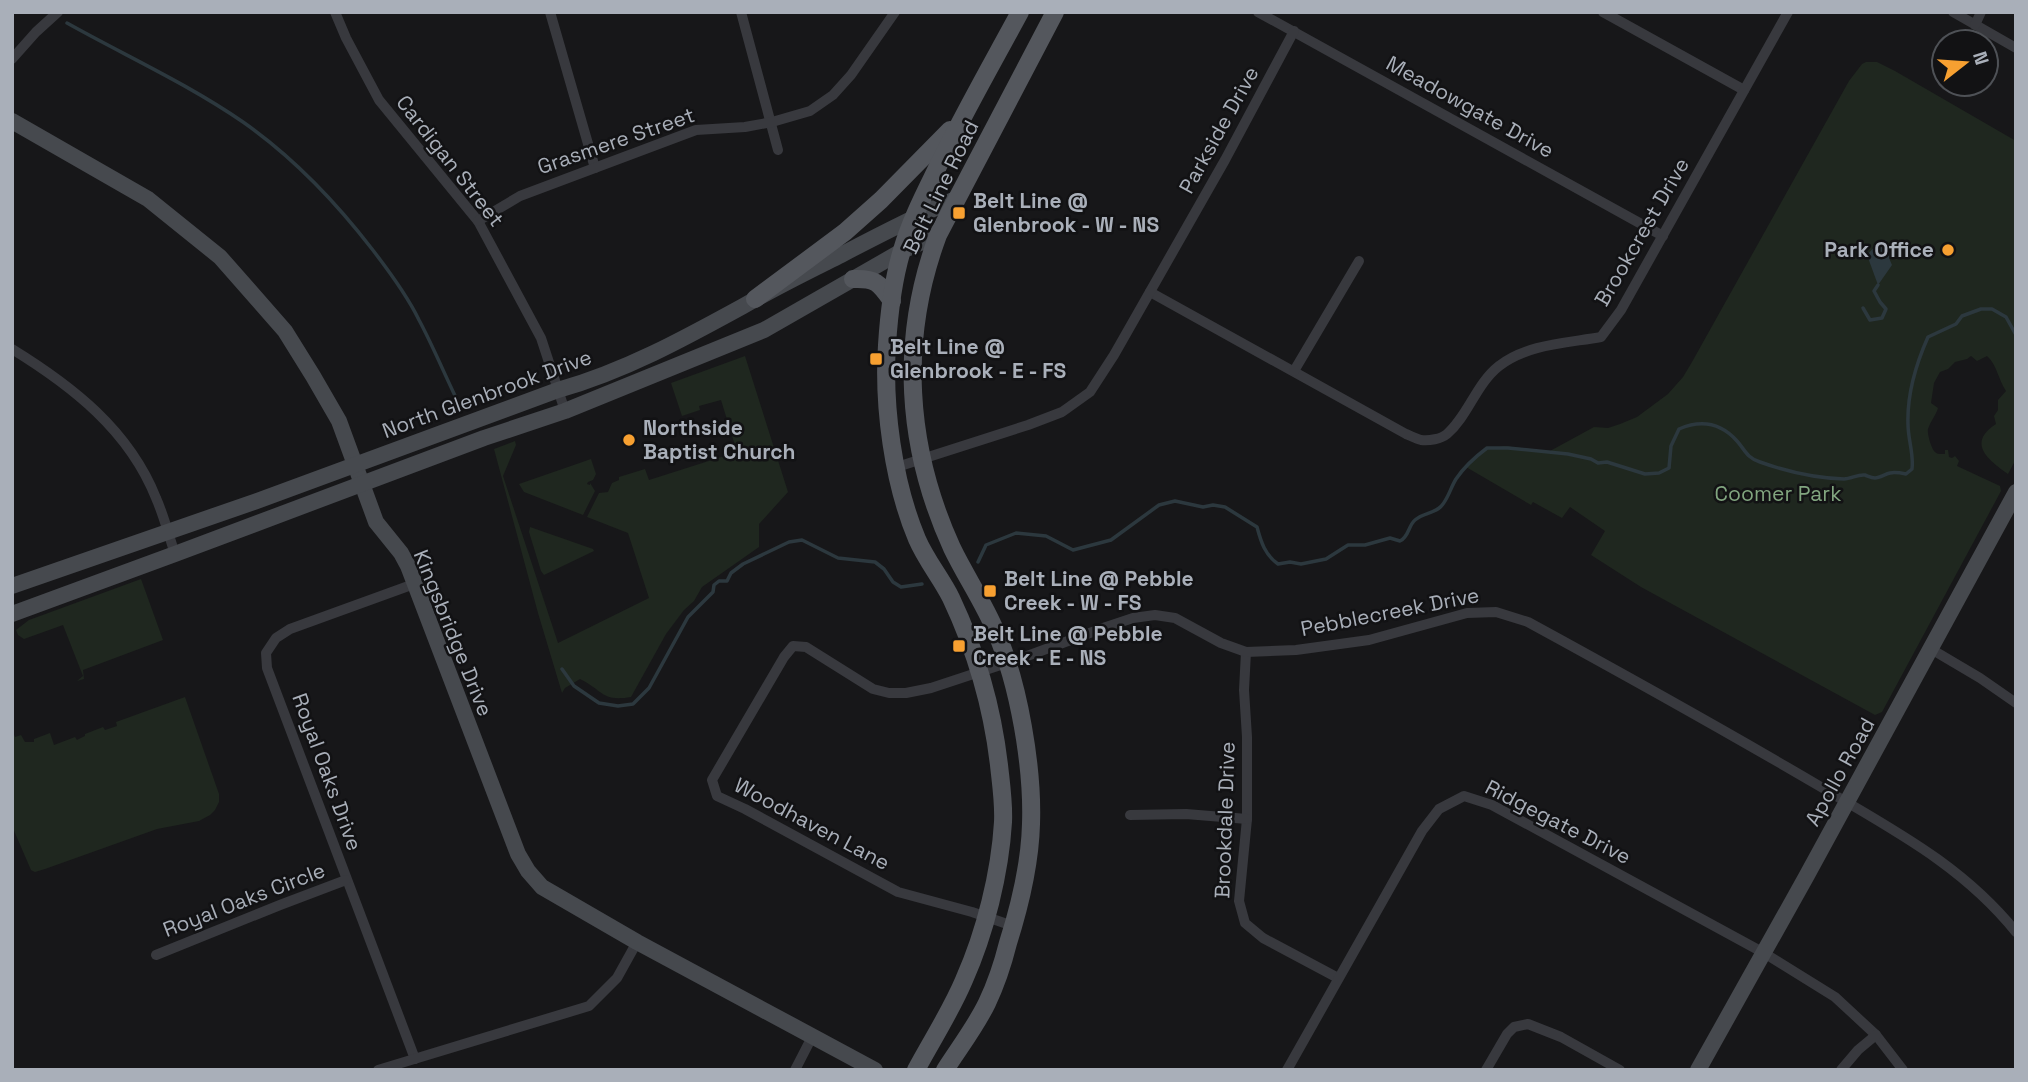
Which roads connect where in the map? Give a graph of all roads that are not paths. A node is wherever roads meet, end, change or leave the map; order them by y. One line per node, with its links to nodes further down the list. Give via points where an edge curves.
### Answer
1 (58, 12): 16 (street)
2 (335, 12): 25 (street, Cardigan Street, via 379,100)
3 (550, 12): 22 (street)
4 (741, 12): 20 (street)
5 (895, 12): 20 (street, Grasmere Street, via 833,95 810,111)
6 (1020, 12): 18 (main road, Belt Line Road)
7 (1055, 12): 23 (main road, Belt Line Road)
8 (1258, 12): 14 (street, Meadowgate Drive)
9 (1603, 12): 17 (street)
10 (1788, 12): 17 (street, Brookcrest Drive)
11 (1953, 12): 13 (street)
12 (1981, 12): 13 (street)
13 (1975, 25): 15 (street)
14 (1294, 31): 27 (street, Meadowgate Drive); 31 (street, Parkside Drive)
15 (2016, 48)
16 (12, 60)
17 (1744, 90): 27 (street, Brookcrest Drive)
18 (962, 118): 24 (main road, Belt Line Road); 32 (main road, via 881,201)
19 (12, 121): 39 (main road, Kingsbridge Drive, via 148,199 220,257 285,331 339,421)
20 (772, 122): 21 (street); 22 (street, Grasmere Street, via 696,130)
21 (778, 150)
22 (595, 168): 25 (street, Grasmere Street, via 520,196)
23 (956, 199): 24 (main road, North Glenbrook Drive); 26 (main road, Belt Line Road)
24 (913, 218): 28 (main road, Belt Line Road); 32 (main road, North Glenbrook Drive)
25 (478, 221): 36 (street, Cardigan Street, via 541,338)
26 (938, 235): 28 (main road, North Glenbrook Drive); 38 (main road, Belt Line Road, via 920,290 914,328 914,417)
27 (1663, 236): 35 (street, Brookcrest Drive, via 1601,337 1522,353 1499,366 1446,436 1421,440 1406,434)
28 (902, 251): 30 (main road, North Glenbrook Drive); 33 (main road, Belt Line Road)
29 (1359, 261): 35 (street)
30 (853, 279): 33 (main road, via 869,278); 37 (main road, North Glenbrook Drive, via 764,330)
31 (1150, 292): 35 (street, Brookcrest Drive); 38 (street, Parkside Drive, via 1090,392 1062,412)
32 (755, 299): 36 (main road, North Glenbrook Drive, via 647,357)
33 (892, 301): 40 (main road, Belt Line Road, via 887,392)
34 (12, 349): 43 (street, via 53,375 108,421 145,475)
35 (1294, 371)
36 (558, 390): 37 (street, Cardigan Street); 39 (main road, North Glenbrook Drive)
37 (565, 411): 41 (main road, North Glenbrook Drive)
38 (921, 459): 40 (street, Parkside Drive); 51 (main road, Belt Line Road, via 952,548 997,633)
39 (355, 464): 41 (main road, Kingsbridge Drive); 43 (main road, North Glenbrook Drive)
40 (897, 467): 52 (main road, Belt Line Road, via 917,540 950,596)
41 (361, 484): 44 (main road, North Glenbrook Drive); 45 (main road, Kingsbridge Drive, via 376,522 401,553)
42 (2015, 497): 49 (main road, Apollo Road)
43 (168, 533): 44 (street); 46 (main road, North Glenbrook Drive)
44 (175, 554): 47 (main road, North Glenbrook Drive)
45 (414, 584): 57 (street, Royal Oaks Drive, via 290,629 265,653); 61 (main road, Kingsbridge Drive, via 528,871 542,887)
46 (12, 586)
47 (12, 614)
48 (793, 646): 52 (street, Pebblecreek Drive, via 806,647 873,689 889,693 931,688); 58 (street, Woodhaven Lane, via 712,780 717,796 898,892)
49 (1931, 649): 53 (street); 54 (main road, Apollo Road)
50 (1246, 652): 51 (street, Pebblecreek Drive, via 1175,618 1155,615 1105,626); 54 (street, Pebblecreek Drive, via 1369,640 1467,613 1496,612 1528,622 1717,725); 56 (street, Brookdale Drive)
51 (1007, 663): 52 (street, Pebblecreek Drive); 59 (main road, Belt Line Road, via 1024,734 1031,795 1027,866)
52 (981, 672): 58 (main road, Belt Line Road, via 1003,796 1000,856)
53 (2016, 703)
54 (1847, 803): 60 (street, Pebblecreek Drive, via 1920,846 1964,879); 62 (main road, Apollo Road)
55 (1130, 815): 56 (street)
56 (1247, 820): 64 (street, Brookdale Drive, via 1238,901 1245,923 1263,938)
57 (346, 880): 63 (street, Royal Oaks Circle); 67 (street, Royal Oaks Drive)
58 (986, 916): 59 (street, Woodhaven Lane); 71 (main road, Belt Line Road, via 963,982)
59 (1013, 926): 72 (main road, Belt Line Road, via 987,1002)
60 (2016, 932)
61 (637, 942): 66 (main road, Kingsbridge Drive); 67 (street, via 617,978 589,1006)
62 (1764, 953): 64 (street, Ridgegate Drive, via 1492,805 1464,796 1438,808 1422,831); 65 (street, Ridgegate Drive, via 1835,997); 76 (main road, Apollo Road)
63 (156, 955)
64 (1338, 978): 73 (street, Ridgegate Drive)
65 (1876, 1035): 77 (street); 78 (street, Ridgegate Drive)
66 (812, 1037): 69 (street); 70 (main road, Kingsbridge Drive)
67 (415, 1059): 68 (street)
68 (378, 1070)
69 (795, 1070)
70 (876, 1070)
71 (916, 1070)
72 (945, 1070)
73 (1287, 1070)
74 (1486, 1070): 75 (street, via 1507,1034 1528,1024)
75 (1620, 1070)
76 (1698, 1070)
77 (1840, 1070)
78 (1903, 1070)

